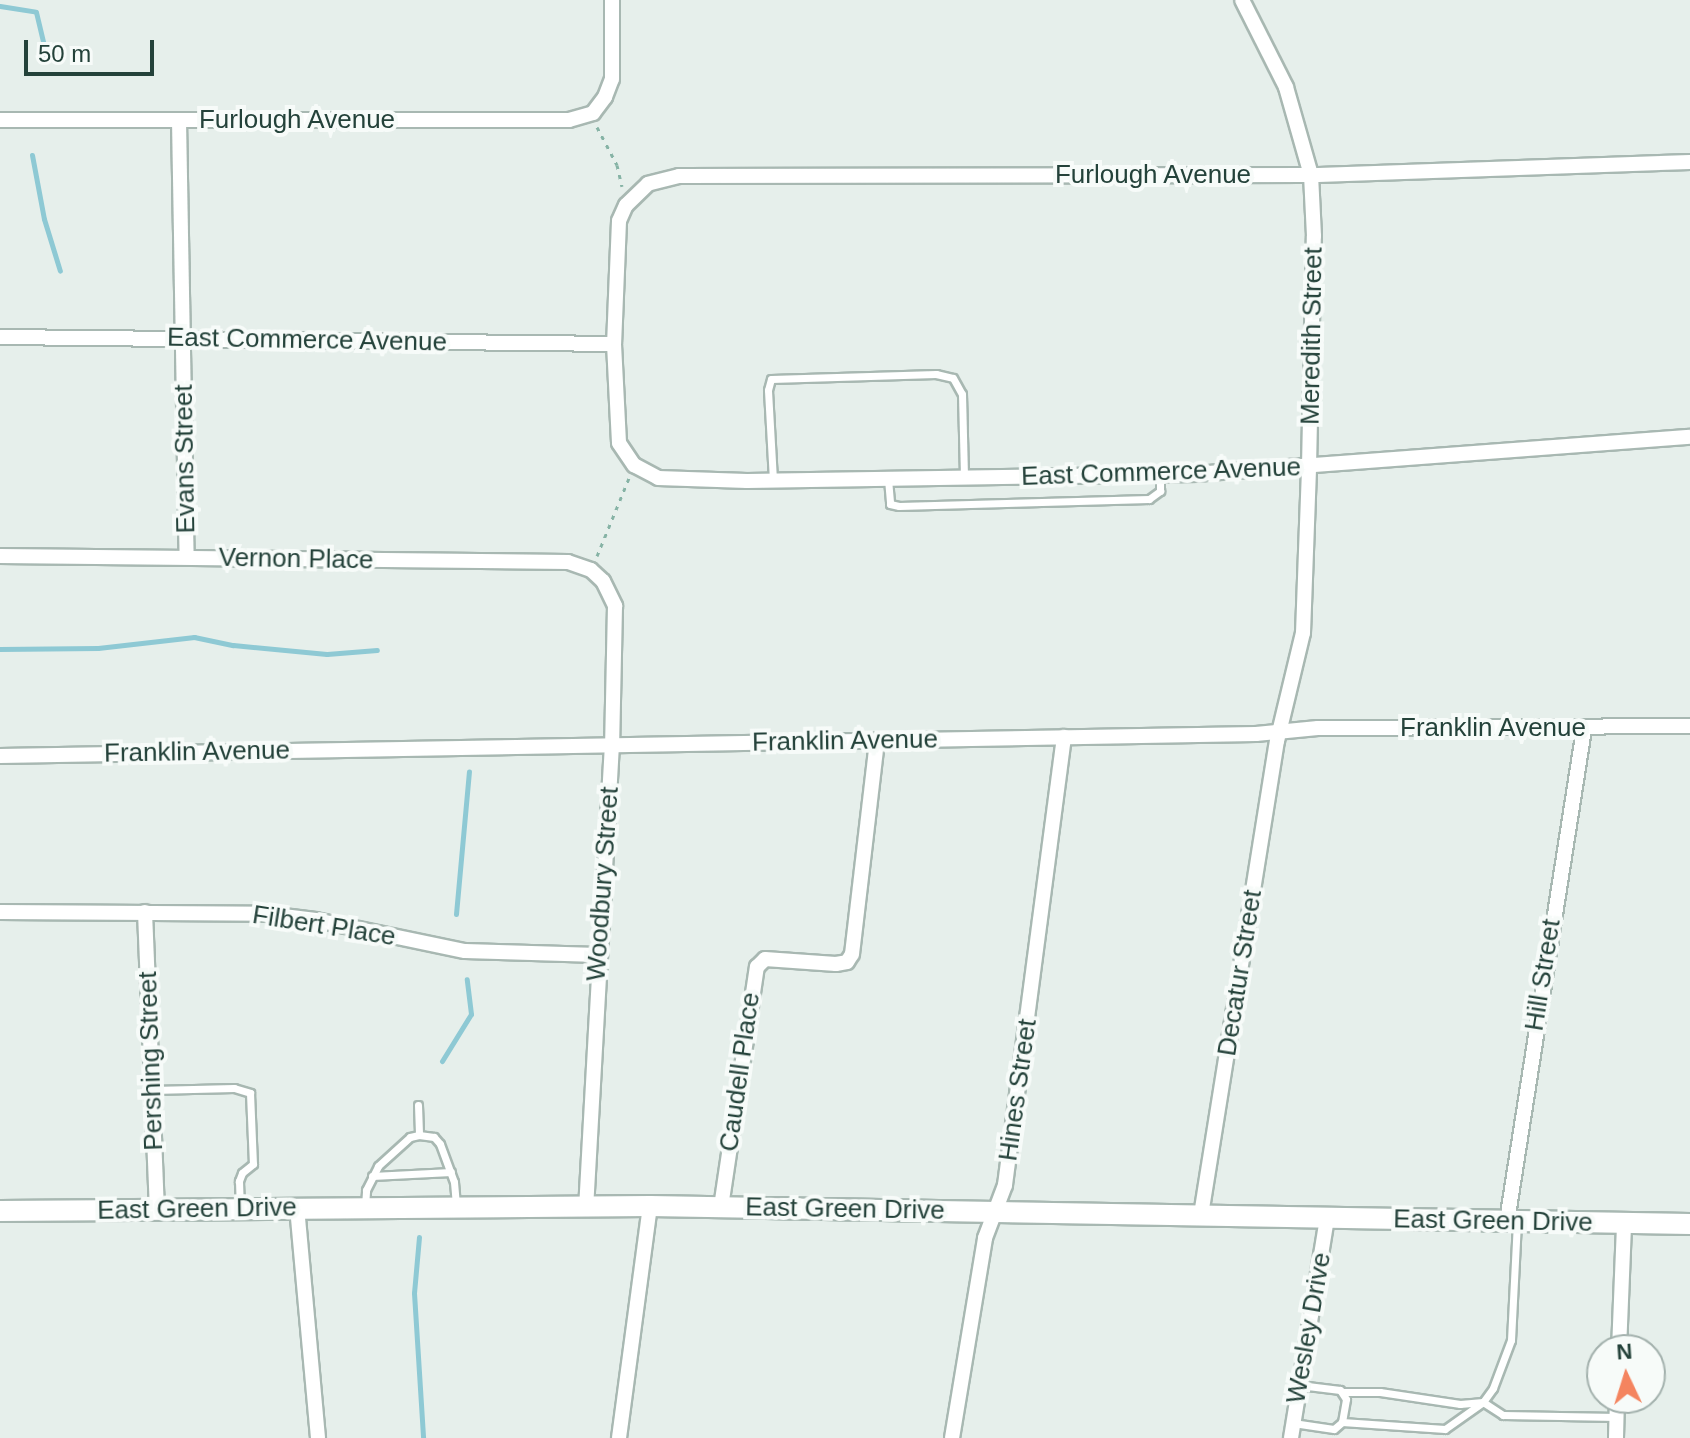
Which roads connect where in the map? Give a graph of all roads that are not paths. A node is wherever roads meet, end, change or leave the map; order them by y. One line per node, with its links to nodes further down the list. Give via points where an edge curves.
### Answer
1 (612, 0): 4 (street, Furlough Avenue, via 612,79 593,113 569,120)
2 (1242, 0): 6 (street, Meredith Street, via 1286,87)
3 (0, 120): 4 (street, Furlough Avenue)
4 (179, 120): 8 (street, Evans Street)
5 (1690, 162): 6 (street, Furlough Avenue)
6 (1311, 175): 9 (street, Furlough Avenue, via 679,176 648,184 626,205 617,231); 11 (street, Meredith Street)
7 (0, 337): 8 (street, East Commerce Avenue)
8 (182, 339): 9 (street, East Commerce Avenue); 17 (street, Evans Street)
9 (614, 344): 15 (street, East Commerce Avenue, via 618,435 634,465 658,478)
10 (1690, 437): 11 (street, East Commerce Avenue)
11 (1309, 467): 12 (street, East Commerce Avenue); 21 (street, Meredith Street, via 1303,633)
12 (1160, 474): 13 (street, East Commerce Avenue); 14 (lane, via 1160,491 1149,499 899,506 890,504)
13 (964, 477): 14 (street, East Commerce Avenue); 15 (lane, via 962,394 953,378 936,374 771,379)
14 (888, 479): 15 (street, East Commerce Avenue)
15 (773, 480)
16 (0, 556): 17 (street, Vernon Place)
17 (187, 557): 18 (street, Vernon Place, via 568,562)
18 (591, 570): 24 (street, Woodbury Street, via 615,606)
19 (1690, 726): 20 (street, Franklin Avenue)
20 (1584, 728): 21 (street, Franklin Avenue); 46 (street, Hill Street)
21 (1282, 732): 22 (street, Franklin Avenue); 44 (street, Decatur Street)
22 (1064, 737): 23 (street, Franklin Avenue); 43 (street, Hines Street, via 1005,1185)
23 (877, 740): 24 (street, Franklin Avenue); 39 (street, Caudell Place, via 852,954 847,962 836,964 765,959 757,967)
24 (612, 744): 25 (street, Franklin Avenue); 28 (street, Woodbury Street)
25 (0, 756)
26 (0, 912): 27 (street, Filbert Place)
27 (145, 912): 28 (street, Filbert Place, via 267,914 465,951); 29 (street, Pershing Street)
28 (598, 955): 34 (street, Woodbury Street)
29 (152, 1090): 40 (lane, via 234,1088 250,1093 253,1164 239,1181); 41 (street, Pershing Street)
30 (418, 1105): 31 (lane)
31 (419, 1135): 32 (lane, via 434,1137); 33 (lane, via 403,1142)
32 (451, 1172): 33 (lane); 38 (lane)
33 (372, 1176): 37 (lane)
34 (586, 1206): 35 (main road, East Green Drive); 38 (main road, East Green Drive)
35 (650, 1206): 39 (main road, East Green Drive); 57 (street)
36 (297, 1207): 37 (main road, East Green Drive); 40 (main road, East Green Drive); 56 (street)
37 (365, 1207): 38 (main road, East Green Drive)
38 (456, 1207)
39 (721, 1207): 43 (main road, East Green Drive)
40 (240, 1208): 41 (main road, East Green Drive)
41 (157, 1209): 42 (main road, East Green Drive)
42 (0, 1211)
43 (996, 1212): 44 (main road, East Green Drive); 58 (street, Hines Street, via 985,1238)
44 (1201, 1215): 45 (main road, East Green Drive)
45 (1327, 1218): 46 (main road, East Green Drive); 50 (street, Wesley Drive)
46 (1512, 1222): 47 (main road, East Green Drive); 52 (lane, via 1511,1340)
47 (1624, 1223): 48 (main road, East Green Drive); 49 (street)
48 (1690, 1224)
49 (1620, 1334)
50 (1299, 1384): 51 (lane); 55 (street, Wesley Drive)
51 (1344, 1392): 52 (lane); 54 (lane)
52 (1483, 1402): 53 (lane, via 1503,1415); 54 (lane, via 1445,1429)
53 (1617, 1417): 59 (street)
54 (1342, 1422): 55 (lane, via 1329,1429)
55 (1292, 1430)
56 (318, 1438)
57 (619, 1438)
58 (952, 1438)
59 (1616, 1438)

